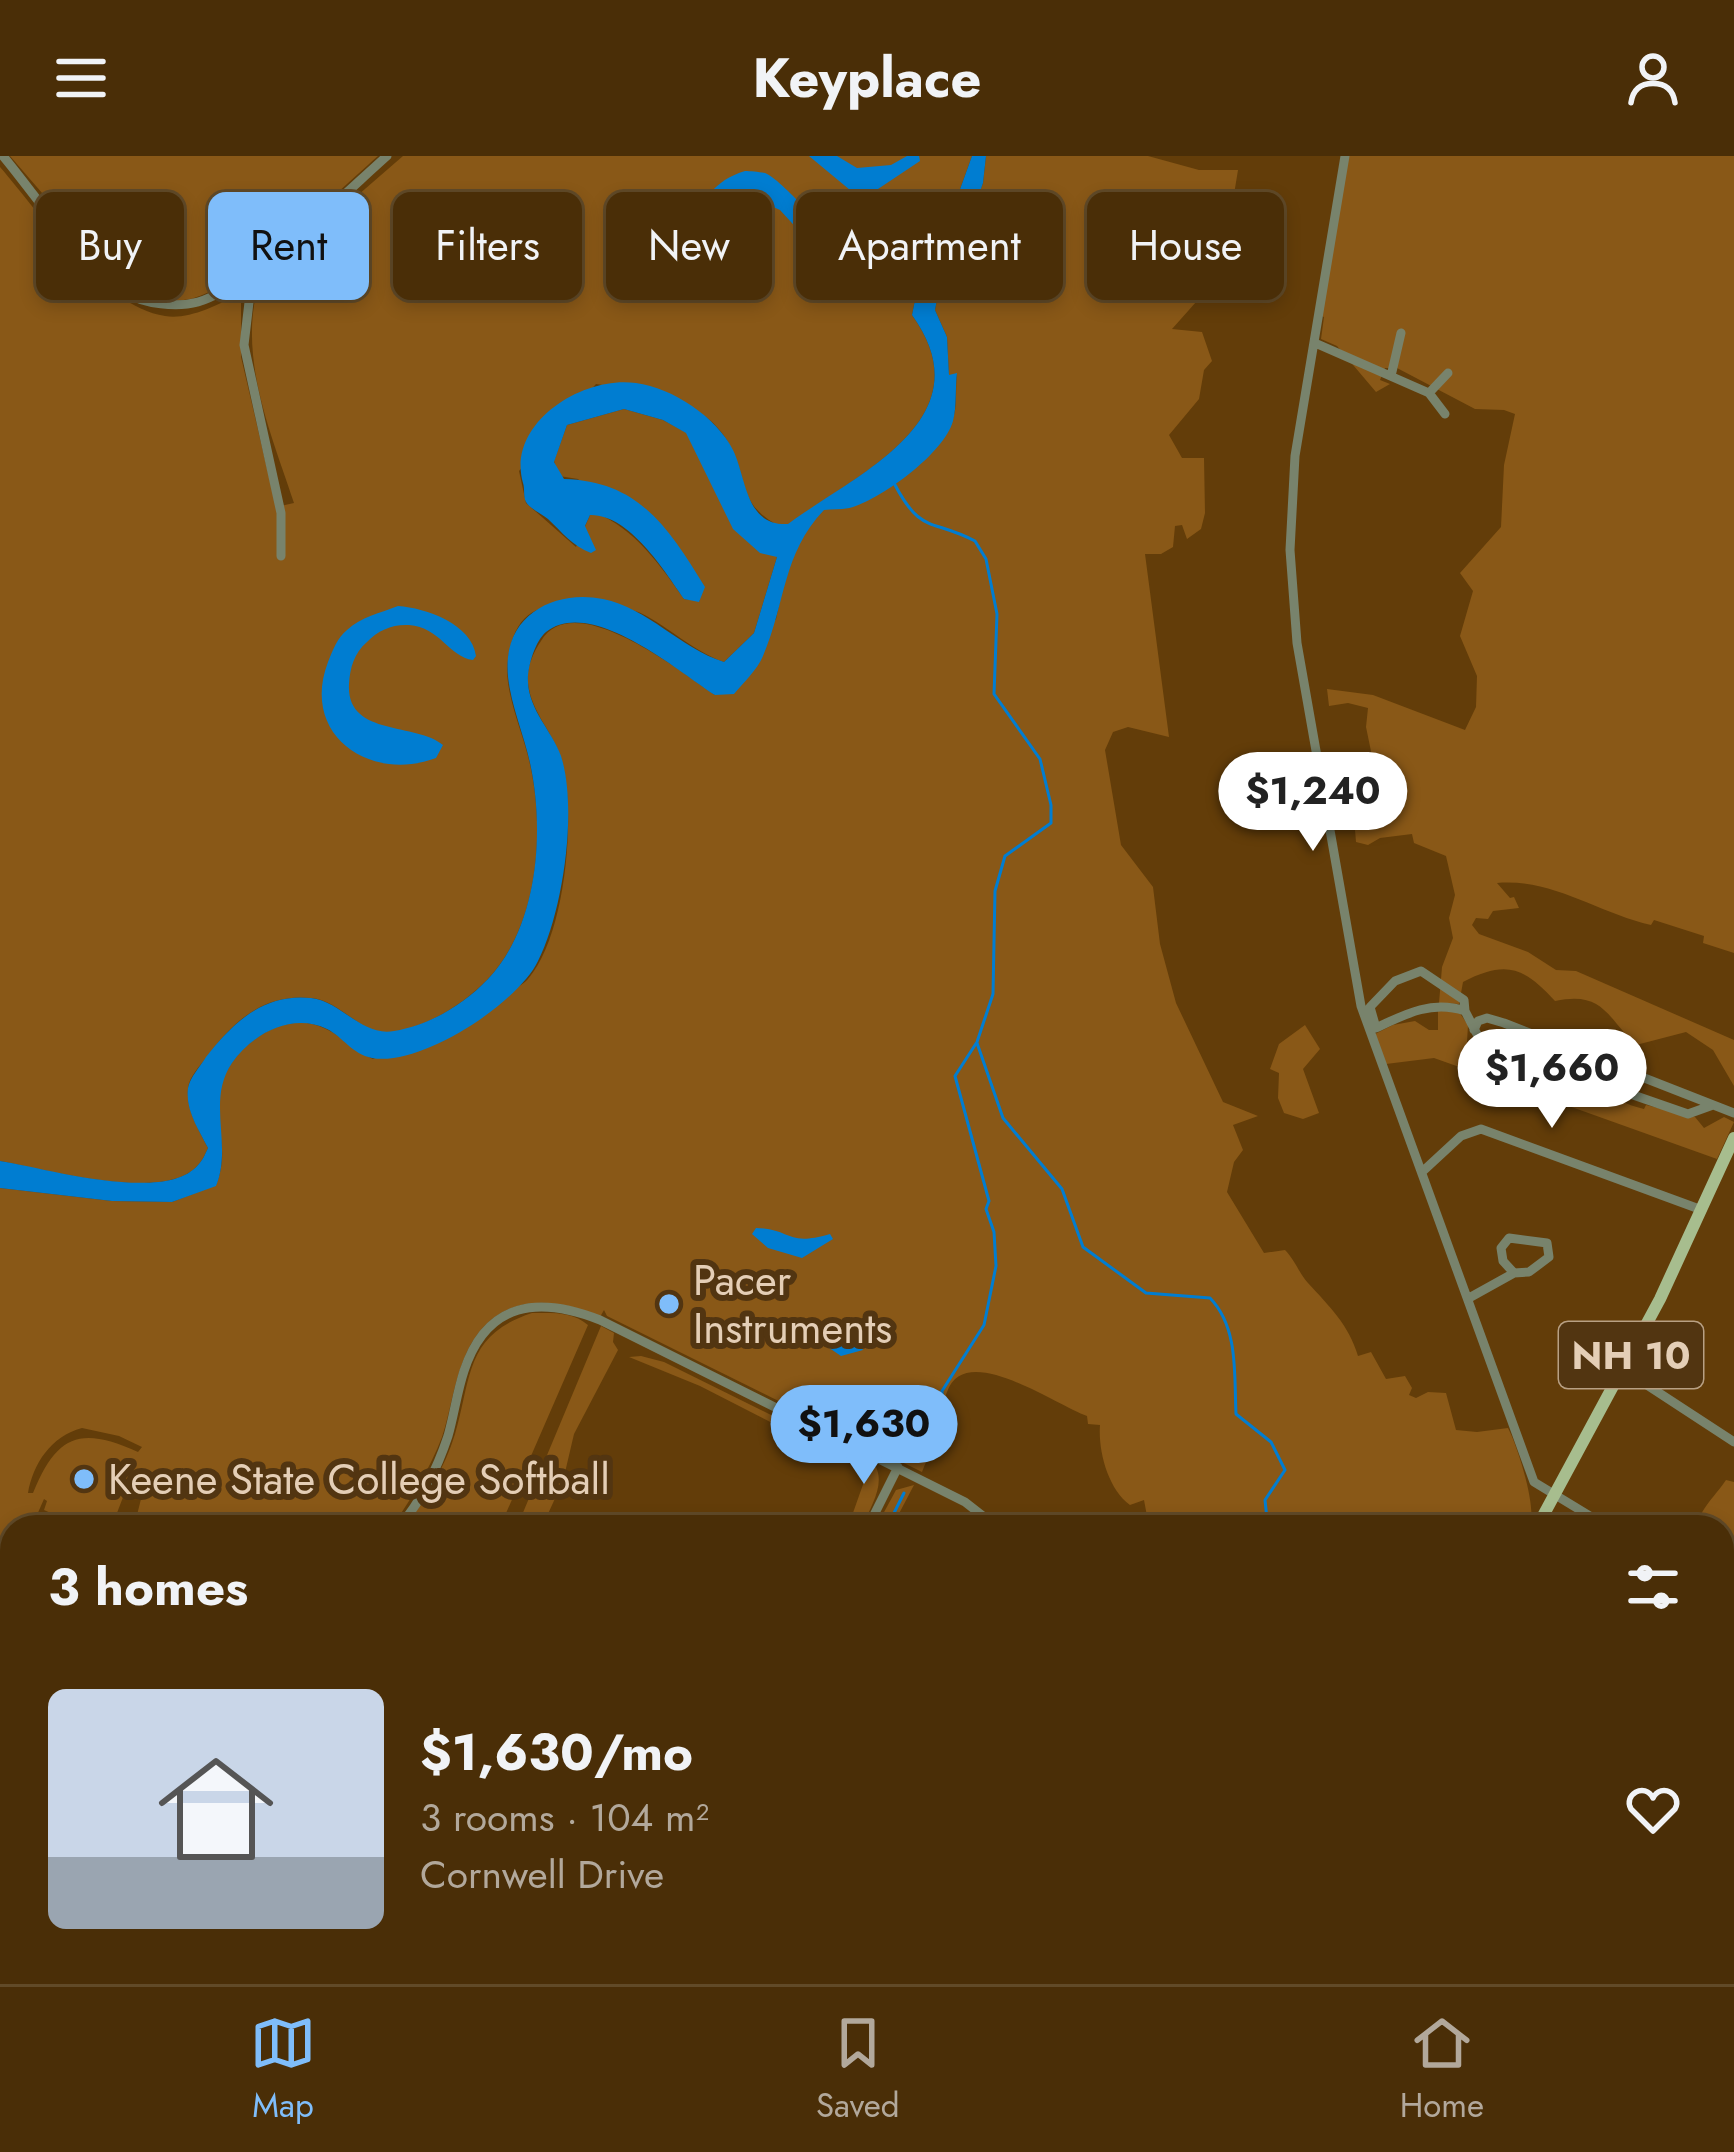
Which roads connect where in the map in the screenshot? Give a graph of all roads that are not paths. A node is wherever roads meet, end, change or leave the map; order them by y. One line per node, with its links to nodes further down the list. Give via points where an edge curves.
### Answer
1 (3, 156): 5 (street, via 124,292 170,304)
2 (387, 156): 4 (street)
3 (1345, 156): 8 (street)
4 (344, 192)
5 (208, 297)
6 (249, 300): 13 (street, via 244,345 281,514)
7 (1401, 333): 10 (street)
8 (1315, 343): 10 (street); 19 (street, via 1291,505 1297,643 1361,1006)
9 (1448, 373): 11 (street)
10 (1391, 376): 11 (street)
11 (1429, 393): 12 (street)
12 (1445, 414)
13 (280, 556)
14 (1465, 1011): 14 (street, via 1464,1000 1421,971 1395,981 1370,1007 1376,1028 1419,1008); 15 (street)
15 (1474, 1030): 16 (street, via 1489,1045 1688,1114); 16 (street, via 1487,1018 1504,1023)
16 (1713, 1105): 17 (street)
17 (1734, 1113)
18 (1734, 1138): 20 (main road, NH 10)
19 (1422, 1172): 20 (street, via 1461,1136 1481,1129); 22 (street)
20 (1702, 1210): 23 (main road, NH 10)
21 (1514, 1273): 21 (street, via 1550,1258 1547,1243 1509,1238 1501,1248); 22 (street)
22 (1469, 1298): 26 (street, via 1534,1482)
23 (1624, 1370): 24 (street); 26 (main road, NH 10)
24 (1734, 1442)
25 (898, 1467): 27 (street, via 600,1320 557,1305 530,1306 499,1320 474,1347 440,1457); 28 (street); 29 (street)
26 (1553, 1496): 30 (main road, NH 10); 31 (street)
27 (408, 1515)
28 (874, 1515)
29 (982, 1515)
30 (1543, 1515)
31 (1587, 1515)

